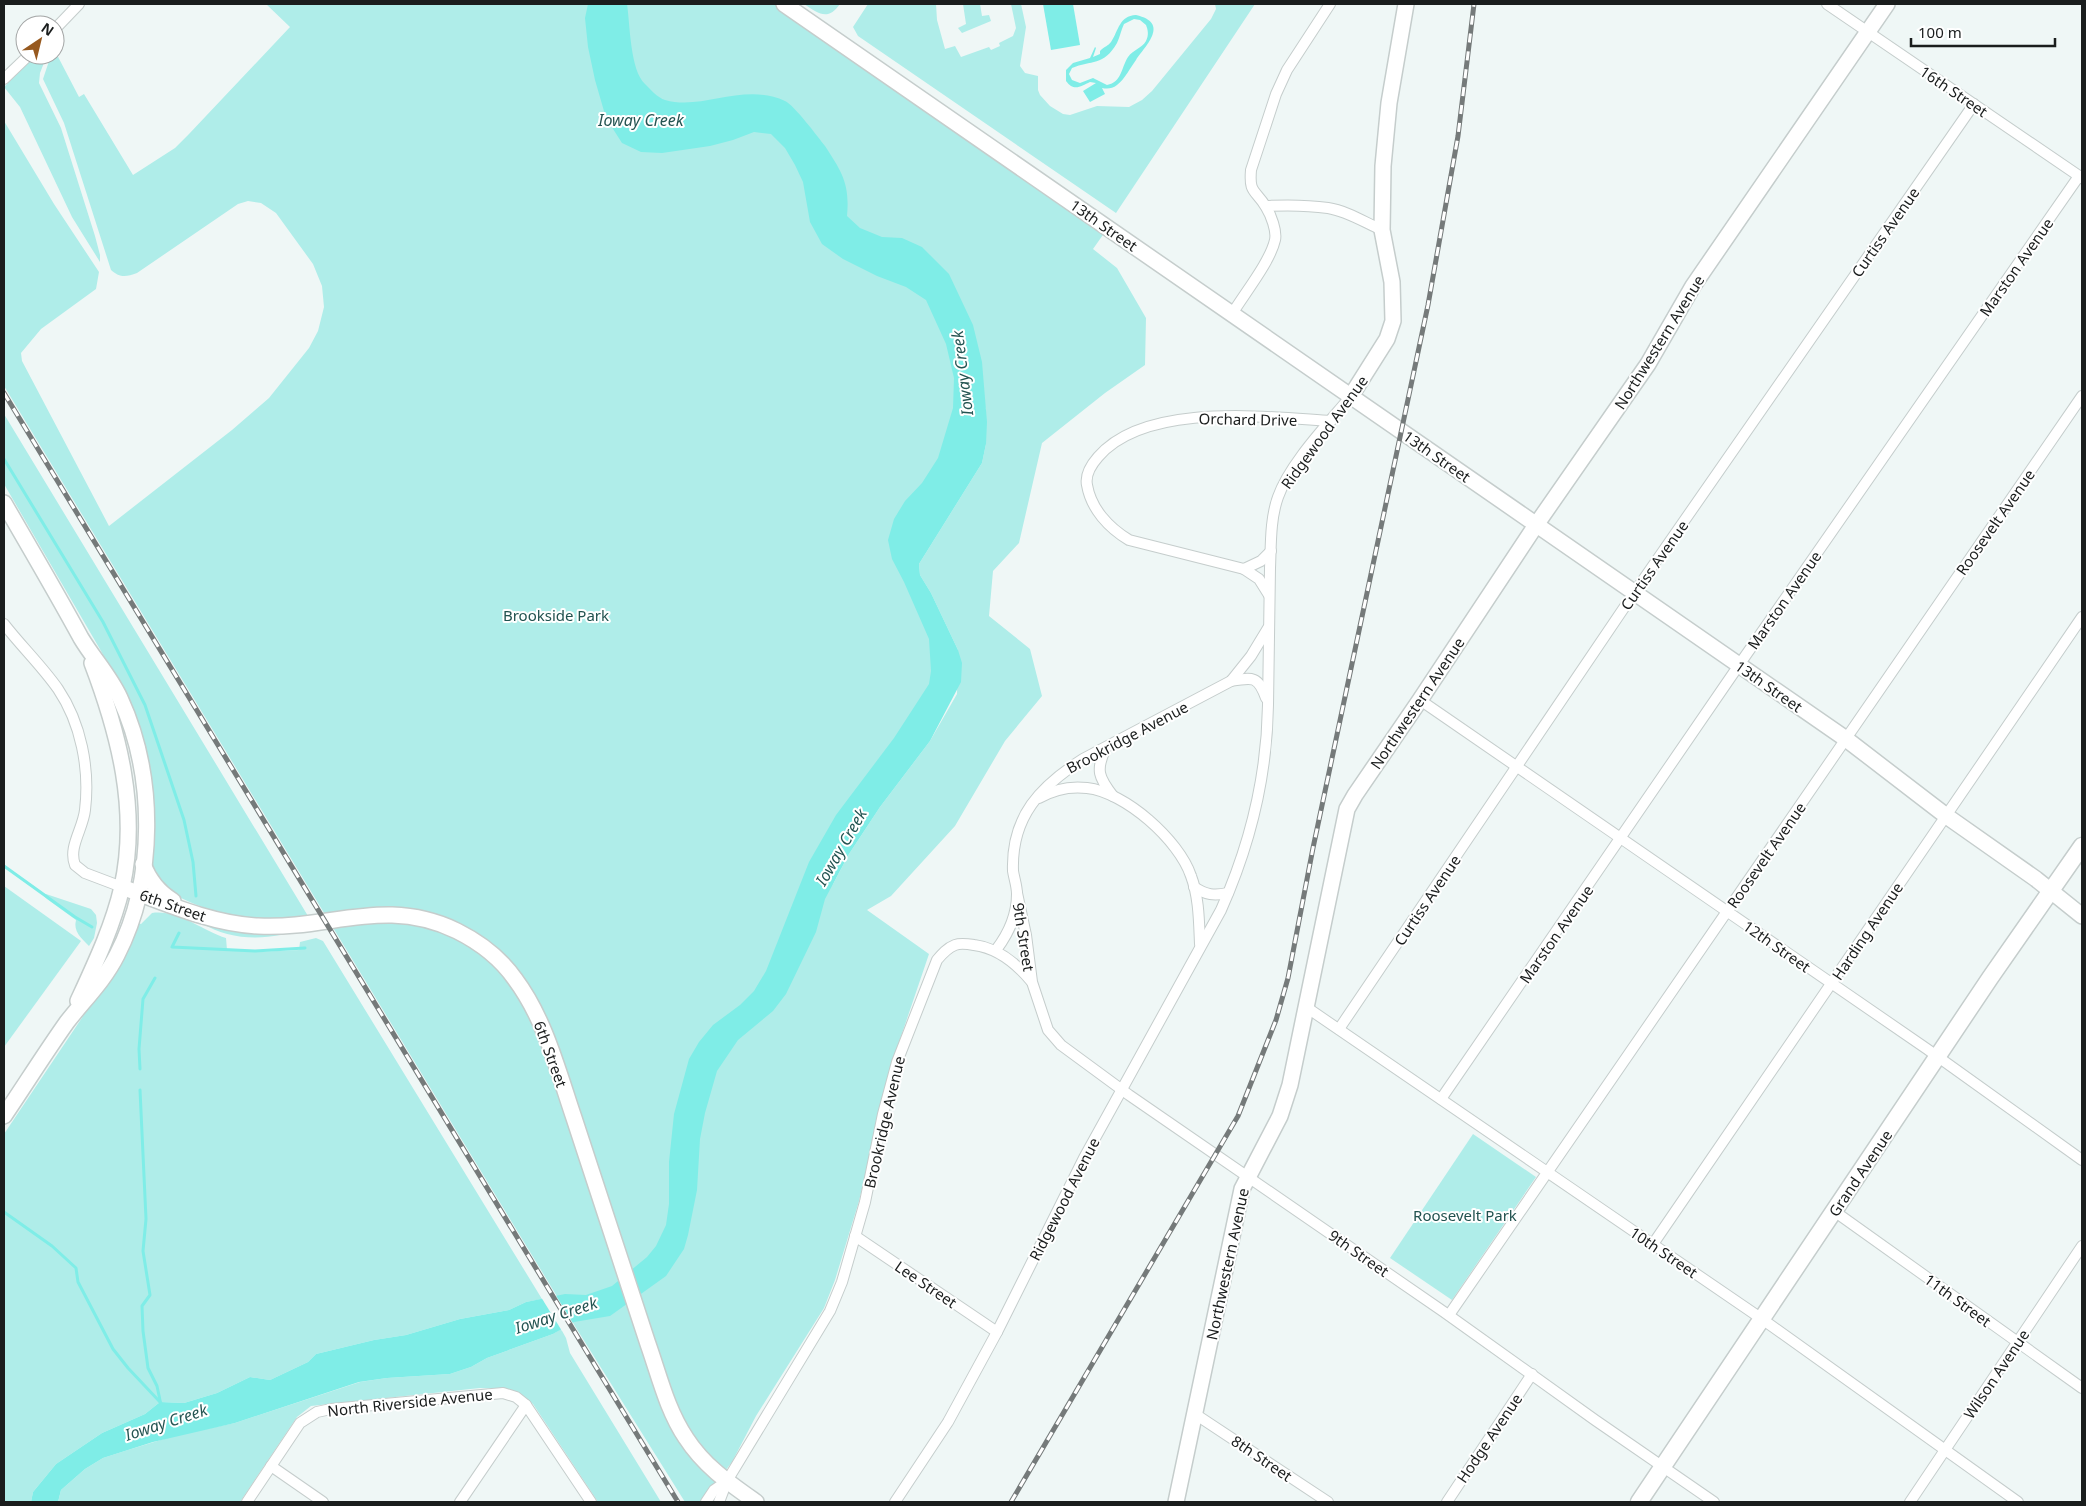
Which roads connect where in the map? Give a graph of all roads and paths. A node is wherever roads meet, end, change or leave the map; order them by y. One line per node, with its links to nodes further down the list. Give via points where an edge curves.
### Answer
1 (79, 4): 7 (street)
2 (784, 4): 15 (main road, 13th Street)
3 (1330, 4): 13 (street, via 1287,70 1251,170 1250,182 1254,193)
4 (1406, 4): 14 (main road, Ridgewood Avenue, via 1388,103)
5 (1827, 4): 8 (street, 16th Street)
6 (1887, 4): 8 (main road, Northwestern Avenue)
7 (65, 19)
8 (1868, 32): 11 (street, 16th Street); 21 (main road, Northwestern Avenue, via 1693,286 1648,364)
9 (19, 65): 10 (street)
10 (4, 79)
11 (1974, 104): 12 (street, 16th Street); 24 (street, Curtiss Avenue)
12 (2081, 177): 30 (street, Marston Avenue)
13 (1266, 206): 14 (street, via 1329,208); 15 (street, via 1276,239)
14 (1382, 230): 16 (main road, Ridgewood Avenue, via 1392,282 1393,321 1388,339)
15 (1232, 314): 16 (main road, 13th Street)
16 (1351, 396): 18 (street, Ridgewood Avenue); 21 (main road, 13th Street)
17 (2082, 396): 34 (street, Roosevelt Avenue)
18 (1331, 421): 22 (street, Ridgewood Avenue, via 1301,458 1277,498); 23 (street, Orchard Drive, via 1198,416 1126,436 1112,444 1095,461 1086,480 1088,490 1092,502 1113,531 1141,545)
19 (4, 503): 20 (main road)
20 (9, 524): 29 (main road)
21 (1536, 524): 24 (main road, 13th Street); 32 (main road, Northwestern Avenue)
22 (1271, 551): 23 (street); 25 (street, Ridgewood Avenue)
23 (1244, 570): 25 (street, Orchard Drive, via 1259,579)
24 (1634, 593): 30 (main road, 13th Street); 36 (street, Curtiss Avenue)
25 (1269, 596): 28 (street, Ridgewood Avenue)
26 (2082, 617): 39 (street, Harding Avenue)
27 (4, 624): 43 (street, via 58,689 79,733 85,764 86,810 73,851 75,865 85,873)
28 (1268, 627): 31 (street, Brookridge Avenue); 33 (street, Ridgewood Avenue)
29 (83, 641): 42 (main road, via 120,697 134,737 144,793); 43 (main road, via 113,723 125,784 129,831)
30 (1739, 665): 34 (main road, 13th Street); 40 (street, Marston Avenue)
31 (1231, 681): 33 (street, Brookridge Avenue, via 1249,677 1255,680 1261,685); 35 (street, Brookridge Avenue)
32 (1420, 700): 36 (street, 12th Street); 56 (main road, Northwestern Avenue, via 1347,809)
33 (1268, 706): 48 (street, Ridgewood Avenue, via 1264,765 1257,804)
34 (1846, 739): 39 (main road, 13th Street); 50 (street, Roosevelt Avenue)
35 (1106, 748): 37 (street, via 1099,770 1102,782); 38 (street, Brookridge Avenue, via 1061,773 1041,790)
36 (1517, 767): 40 (street, 12th Street); 58 (street, Curtiss Avenue)
37 (1114, 797): 38 (street, via 1087,788 1066,788); 44 (street, via 1160,831 1177,851)
38 (1034, 801): 47 (street, Brookridge Avenue, via 1022,822 1015,845 1013,871)
39 (1945, 815): 45 (main road, 13th Street); 55 (street, Harding Avenue)
40 (1622, 838): 50 (street, 12th Street); 61 (street, Marston Avenue)
41 (2082, 846): 45 (main road, Grand Avenue)
42 (143, 864): 46 (main road); 49 (main road, via 156,888)
43 (122, 887): 46 (main road, 6th Street); 57 (main road, via 102,947)
44 (1194, 888): 48 (street, via 1205,894); 52 (street)
45 (2051, 891): 51 (main road, 13th Street); 59 (main road, Grand Avenue)
46 (139, 893): 49 (main road, 6th Street); 57 (main road, via 116,956)
47 (1017, 893): 53 (street, Brookridge Avenue, via 1014,918 1008,934); 54 (street, 9th Street)
48 (1228, 893): 52 (street, Ridgewood Avenue)
49 (185, 909): 81 (main road, 6th Street, via 256,926 400,915 456,931 476,942 509,970 531,1002 555,1062 675,1420 695,1452)
50 (1727, 911): 55 (street, 12th Street); 64 (street, Roosevelt Avenue)
51 (2082, 916)
52 (1200, 945): 60 (street, Ridgewood Avenue)
53 (996, 950): 54 (street, 9th Street); 67 (street, Brookridge Avenue, via 956,944 937,960 897,1062)
54 (1032, 982): 60 (street, 9th Street, via 1048,1030 1062,1045)
55 (1832, 983): 59 (street, 12th Street); 68 (street, Harding Avenue)
56 (1306, 1007): 58 (street, 10th Street); 65 (main road, Northwestern Avenue, via 1290,1085 1280,1116)
57 (68, 1022): 62 (main road)
58 (1339, 1029): 61 (street, 10th Street)
59 (1937, 1057): 63 (street, 12th Street); 66 (main road, Grand Avenue)
60 (1121, 1090): 65 (street, 9th Street); 72 (street, Ridgewood Avenue)
61 (1441, 1099): 64 (street, 10th Street)
62 (4, 1116)
63 (2082, 1160)
64 (1548, 1172): 68 (street, 10th Street); 70 (street, Roosevelt Avenue)
65 (1248, 1176): 70 (street, 9th Street); 77 (main road, Northwestern Avenue, via 1242,1189)
66 (1834, 1211): 71 (main road, Grand Avenue); 73 (street, 11th Street)
67 (856, 1236): 72 (street, Lee Street); 81 (street, Brookridge Avenue, via 830,1311)
68 (1653, 1244): 71 (street, 10th Street)
69 (2082, 1246): 73 (street, Wilson Avenue)
70 (1449, 1315): 74 (street, 9th Street)
71 (1762, 1319): 78 (street, 10th Street); 80 (main road, Grand Avenue)
72 (997, 1332): 89 (street, Ridgewood Avenue, via 948,1422)
73 (2018, 1342): 75 (street, 11th Street); 78 (street, Wilson Avenue)
74 (1532, 1374): 80 (street, 9th Street); 92 (street, Hodge Avenue)
75 (2082, 1388)
76 (526, 1405): 79 (street, North Riverside Avenue, via 503,1393 317,1412 300,1423); 84 (street); 85 (street)
77 (1195, 1414): 90 (main road, Northwestern Avenue); 91 (street, 8th Street)
78 (1945, 1450): 95 (street, Wilson Avenue); 96 (street, 10th Street)
79 (271, 1466): 82 (street, North Riverside Avenue); 83 (street)
80 (1663, 1466): 93 (main road, Grand Avenue); 94 (street, 9th Street)
81 (727, 1481): 86 (street, via 714,1490); 87 (street, Brookridge Avenue); 88 (main road, 6th Street)
82 (247, 1502)
83 (323, 1502)
84 (460, 1502)
85 (591, 1502)
86 (706, 1502)
87 (719, 1502)
88 (756, 1502)
89 (895, 1502)
90 (1176, 1502)
91 (1328, 1502)
92 (1446, 1502)
93 (1640, 1502)
94 (1714, 1502)
95 (1910, 1502)
96 (2018, 1502)

